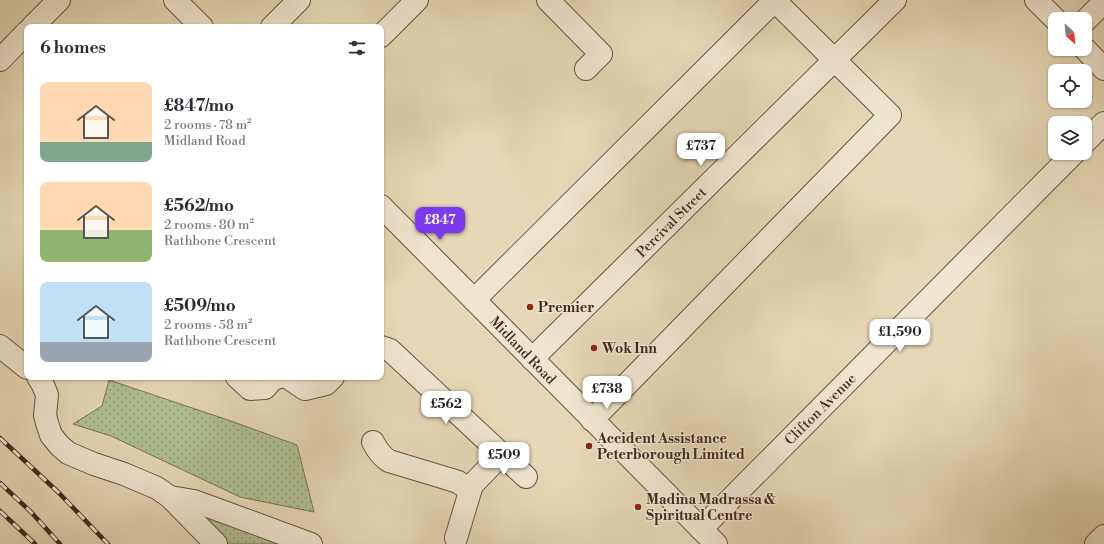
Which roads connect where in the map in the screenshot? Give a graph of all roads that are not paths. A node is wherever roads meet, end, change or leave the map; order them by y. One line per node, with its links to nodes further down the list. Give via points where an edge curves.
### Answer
1 (59, 0): 12 (street)
2 (175, 0): 13 (street)
3 (299, 0): 14 (street)
4 (417, 0): 15 (street)
5 (548, 0): 20 (street, via 601,54)
6 (775, 0): 18 (street); 26 (street)
7 (895, 0): 18 (street, Percival Street)
8 (1036, 0): 10 (street)
9 (1104, 2): 11 (street)
10 (1048, 12)
11 (1092, 14)
12 (35, 24)
13 (199, 24)
14 (275, 24)
15 (384, 33)
16 (24, 35): 19 (street)
17 (1092, 56): 21 (street)
18 (835, 59): 29 (street, Percival Street); 36 (street, via 890,115)
19 (0, 60)
20 (586, 69)
21 (1104, 69)
22 (1104, 123): 23 (street)
23 (1092, 135)
24 (1067, 160): 42 (street, Clifton Avenue)
25 (384, 209): 26 (street, Midland Road)
26 (474, 300): 29 (street, Midland Road)
27 (0, 346): 30 (street)
28 (384, 347): 38 (street, via 390,350)
29 (532, 359): 36 (street, Midland Road)
30 (24, 366)
31 (40, 380): 41 (street, via 47,395 46,423 58,445 68,453 157,488)
32 (240, 380): 33 (street, via 250,389 266,388)
33 (272, 380)
34 (292, 380): 35 (street, via 305,389 326,384)
35 (330, 380)
36 (592, 420): 42 (street, Midland Road)
37 (372, 442): 40 (street, via 383,458 389,461 458,482)
38 (502, 454): 39 (street); 40 (street)
39 (526, 477)
40 (476, 482): 44 (street)
41 (170, 497): 45 (street); 46 (street, via 194,501)
42 (701, 529): 47 (street, Midland Road)
43 (1104, 536): 48 (street)
44 (456, 538)
45 (216, 544)
46 (311, 544)
47 (716, 544)
48 (1096, 544)

